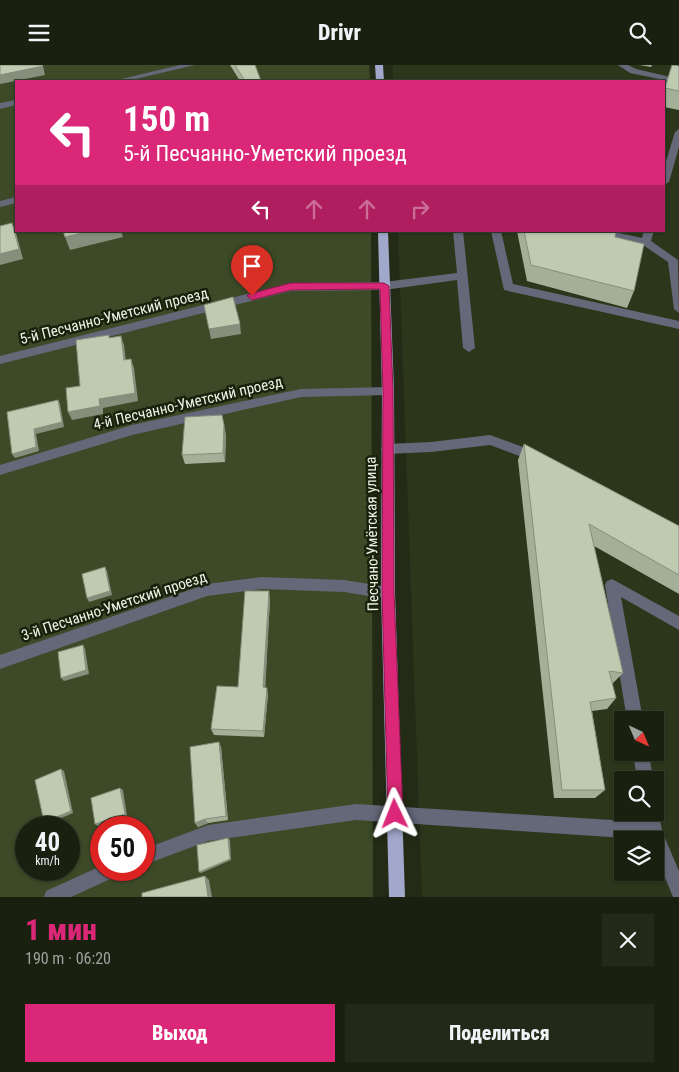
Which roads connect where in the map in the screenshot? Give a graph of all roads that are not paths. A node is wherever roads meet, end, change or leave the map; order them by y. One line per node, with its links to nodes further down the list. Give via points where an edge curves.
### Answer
1 (191, 65): 5 (lane)
2 (379, 65): 6 (main road)
3 (622, 65): 4 (lane, via 633,71)
4 (675, 77)
5 (122, 80)
6 (380, 80)
7 (15, 103): 8 (lane)
8 (0, 106)
9 (679, 132): 10 (lane)
10 (668, 152): 11 (lane)
11 (665, 174)
12 (15, 200): 13 (lane)
13 (0, 204)
14 (383, 232): 21 (main road, Песчано-Умётская улица)
15 (458, 232): 20 (lane)
16 (496, 232): 23 (lane, via 508,287)
17 (598, 232): 19 (lane)
18 (649, 232): 19 (lane)
19 (646, 242): 22 (lane, via 673,260)
20 (462, 276): 21 (lane, 5-й Песчанно-Уметский проезд); 24 (lane)
21 (384, 286): 25 (lane, 5-й Песчанно-Уметский проезд, via 291,287); 26 (main road, Песчано-Умётская улица)
22 (679, 309)
23 (679, 325)
24 (469, 348)
25 (0, 360)
26 (388, 391): 27 (main road, Песчано-Умётская улица); 29 (lane, 4-й Песчанно-Уметский проезд, via 301,393 132,430)
27 (387, 449): 28 (lane, via 490,440); 30 (main road, Песчано-Умётская улица)
28 (548, 463)
29 (0, 471)
30 (388, 593): 32 (lane, 3-й Песчанно-Уметский проезд, via 344,586 262,583 207,591); 34 (main road, Песчано-Умётская улица)
31 (679, 623): 33 (lane, via 612,585)
32 (0, 661)
33 (633, 711)
34 (395, 814): 36 (lane); 37 (lane, via 356,812 208,833); 42 (main road, Песчано-Умётская улица)
35 (652, 821): 36 (lane)
36 (654, 831)
37 (155, 853)
38 (664, 855): 40 (lane)
39 (90, 880): 41 (lane)
40 (679, 891)
41 (52, 897)
42 (397, 897)

